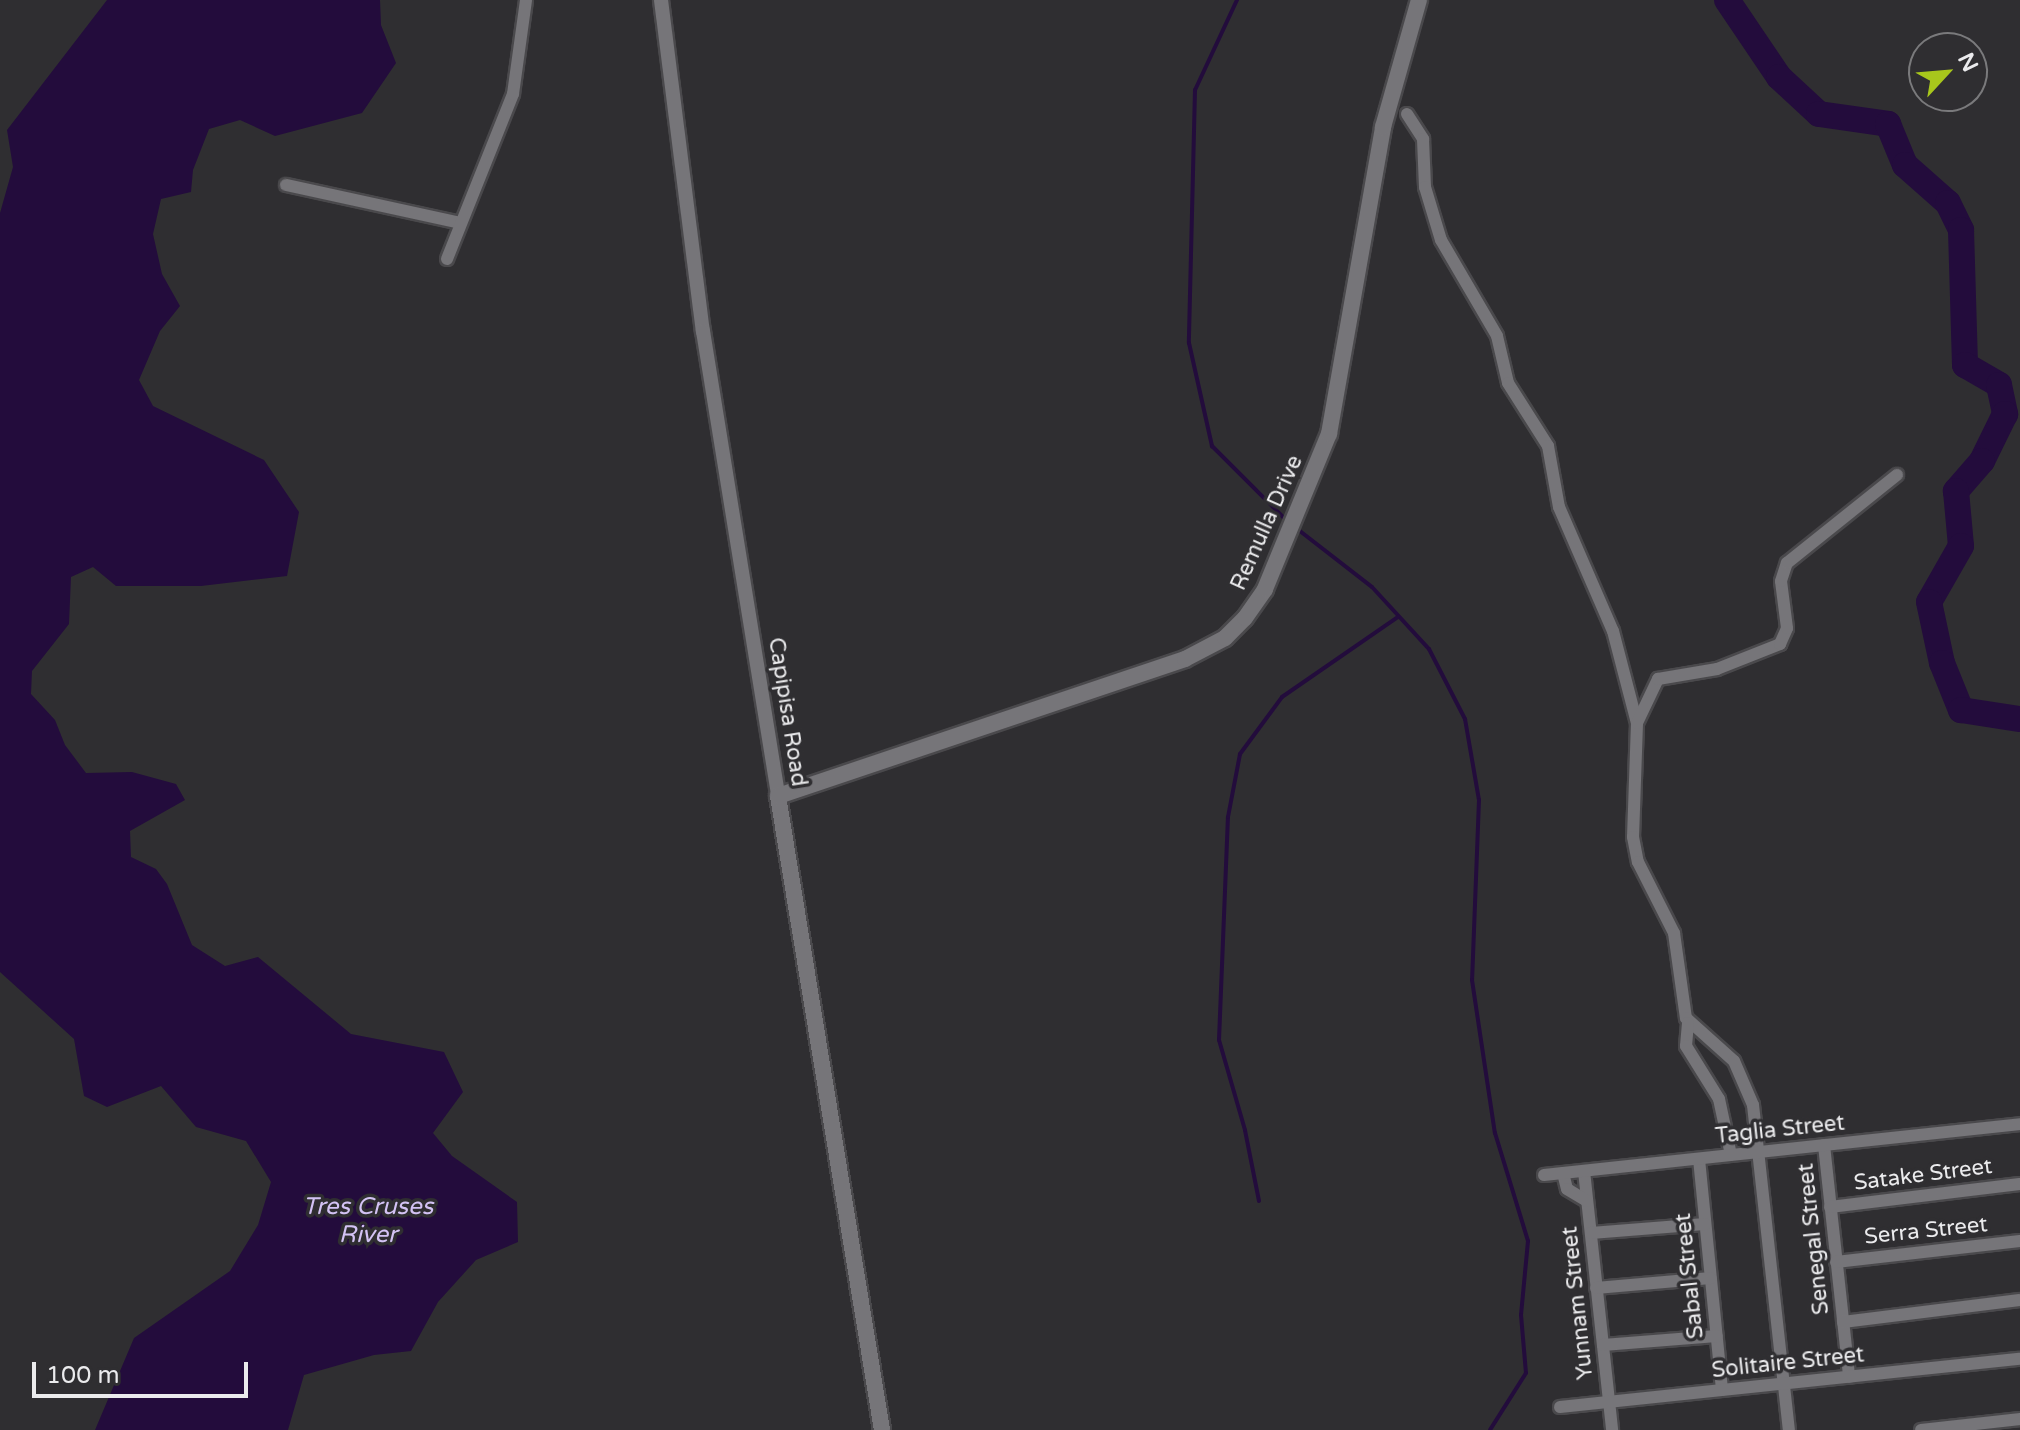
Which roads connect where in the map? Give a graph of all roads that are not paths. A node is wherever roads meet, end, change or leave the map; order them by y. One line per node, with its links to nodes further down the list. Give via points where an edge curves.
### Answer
1 (526, 0): 6 (street, via 513,94)
2 (661, 0): 10 (street, Capipisa Road, via 703,331)
3 (1419, 0): 10 (main road, Remulla Drive, via 1383,127 1329,434 1265,589 1233,632 1185,659)
4 (1407, 114): 9 (street, via 1423,139 1425,187 1441,240 1497,336 1508,383 1548,446 1559,507 1613,631)
5 (286, 185): 6 (street)
6 (460, 223): 7 (street)
7 (447, 259)
8 (1897, 475): 9 (street, via 1787,563 1781,581 1787,628 1780,644 1717,669 1658,679)
9 (1637, 723): 11 (street, via 1633,837 1638,862 1674,933)
10 (778, 796): 40 (main road, Capipisa Road)
11 (1688, 1023): 14 (street, via 1734,1061 1753,1105); 15 (street, via 1686,1046 1719,1099)
12 (2020, 1124): 13 (street, Taglia Street)
13 (1824, 1145): 14 (street, Taglia Street); 22 (street, Senegal Street)
14 (1761, 1152): 15 (street, Taglia Street); 35 (street)
15 (1731, 1155): 16 (street, Taglia Street)
16 (1699, 1159): 17 (street, Taglia Street); 23 (street, Sabal Street)
17 (1584, 1171): 18 (street, Taglia Street); 21 (street, Yunnam Street)
18 (1563, 1173): 19 (street, Taglia Street); 21 (street, via 1567,1189)
19 (1544, 1175)
20 (2020, 1184): 22 (street, Satake Street)
21 (1587, 1201): 24 (street, Yunnam Street)
22 (1830, 1207): 26 (street, Senegal Street)
23 (1705, 1224): 24 (street); 27 (street, Sabal Street)
24 (1591, 1233): 28 (street, Yunnam Street)
25 (2020, 1241): 26 (street, Serra Street)
26 (1836, 1262): 30 (street, Senegal Street)
27 (1711, 1278): 28 (street); 31 (street, Sabal Street)
28 (1596, 1288): 32 (street, Yunnam Street)
29 (2020, 1300): 30 (street)
30 (1843, 1322): 34 (street, Senegal Street)
31 (1717, 1336): 32 (street); 36 (street, Sabal Street)
32 (1603, 1345): 37 (street, Yunnam Street)
33 (2020, 1359): 34 (street, Solitaire Street)
34 (1849, 1377): 35 (street, Solitaire Street)
35 (1784, 1384): 36 (street, Solitaire Street); 42 (street)
36 (1722, 1390): 37 (street, Solitaire Street)
37 (1609, 1402): 38 (street, Solitaire Street); 41 (street, Yunnam Street)
38 (1560, 1407)
39 (2020, 1419): 43 (street)
40 (882, 1430)
41 (1612, 1430)
42 (1789, 1430)
43 (1921, 1430)

